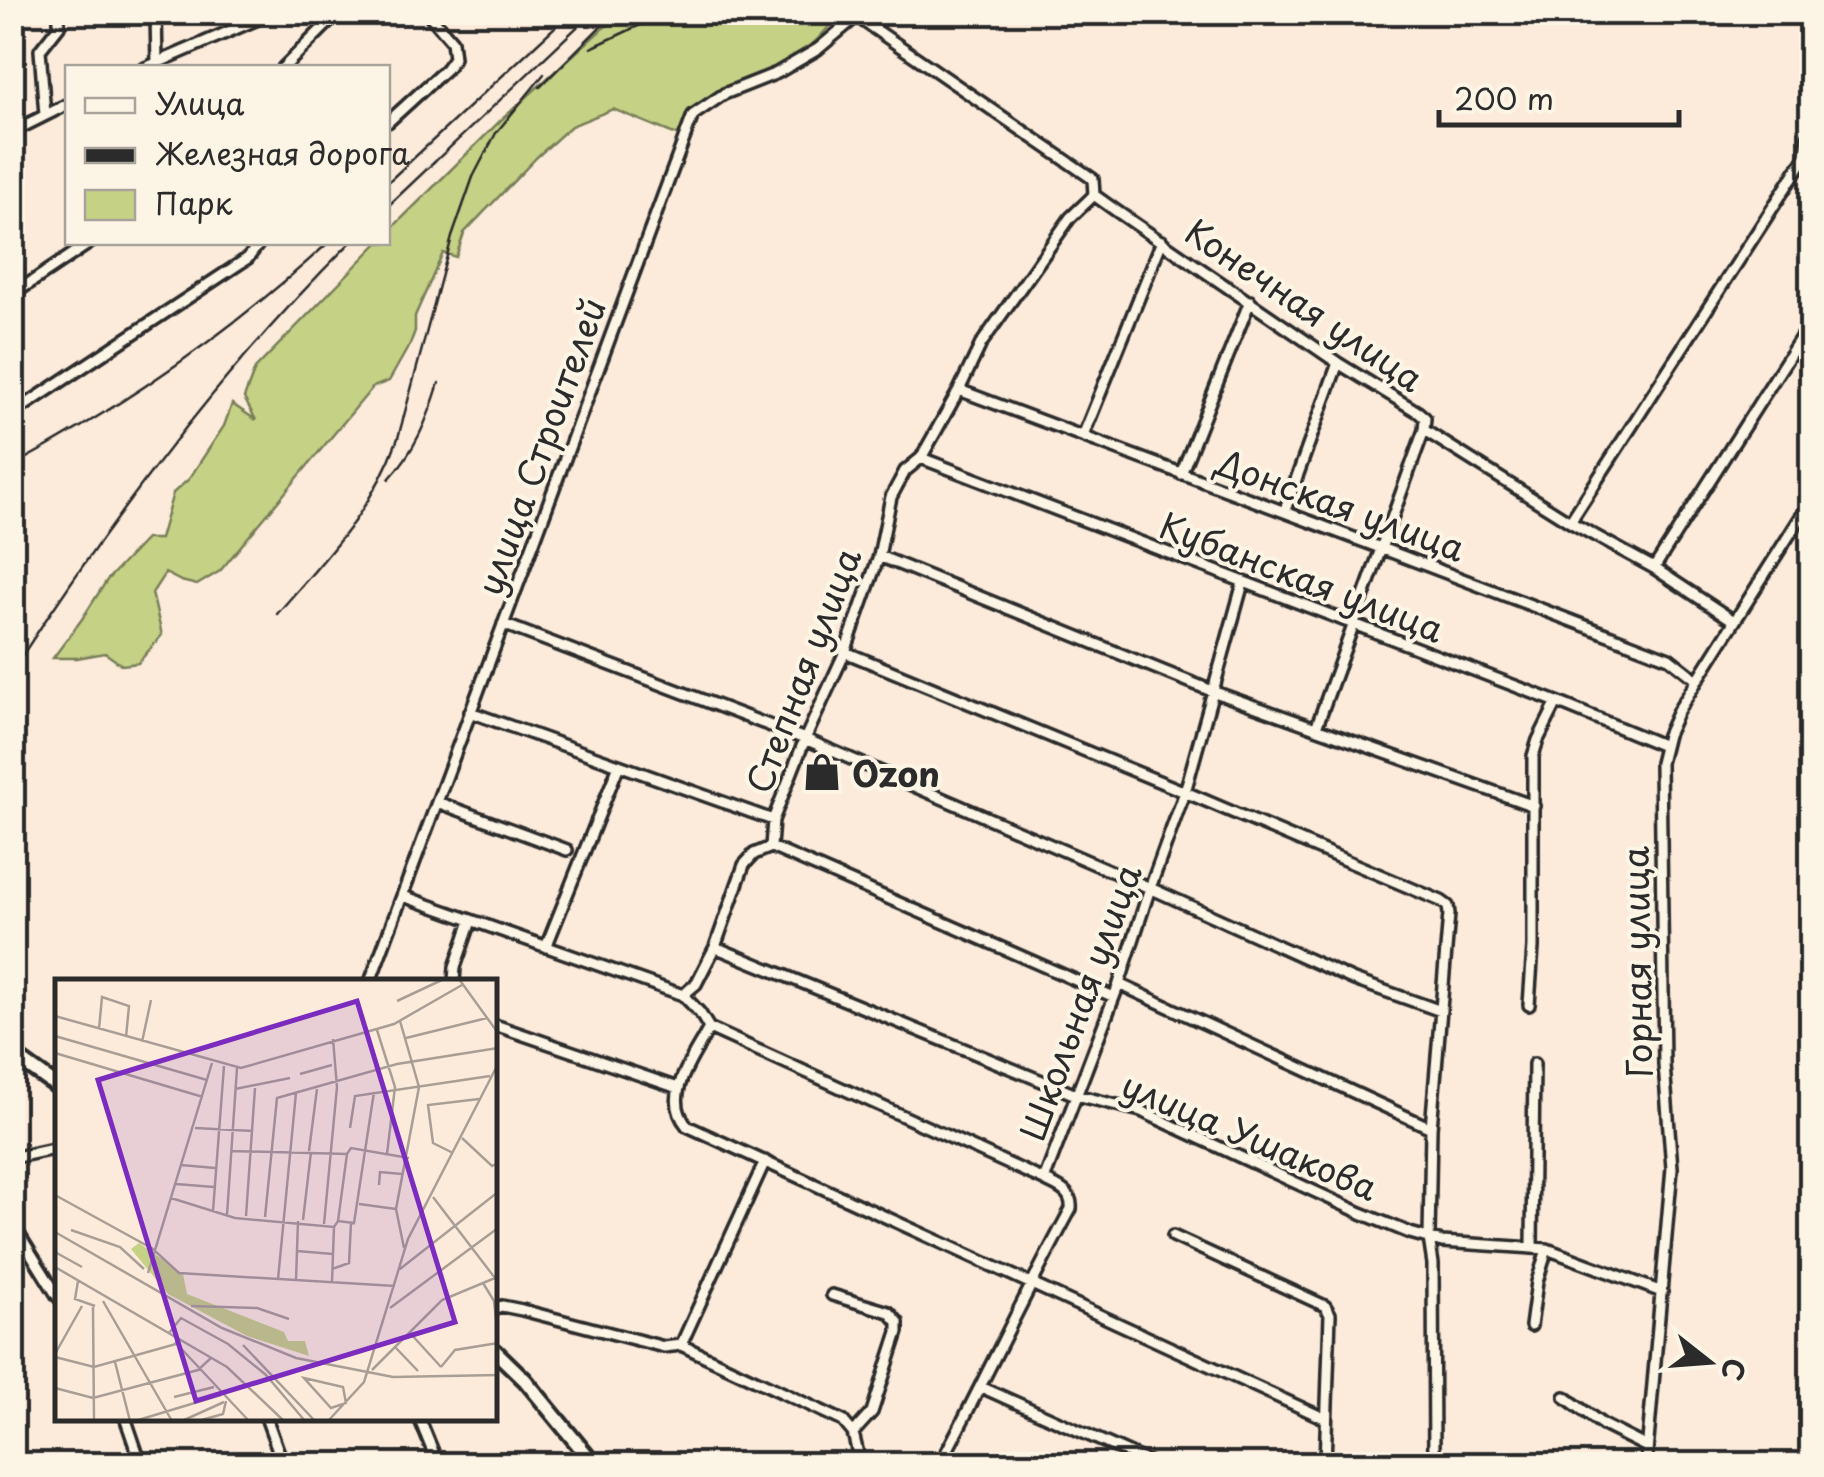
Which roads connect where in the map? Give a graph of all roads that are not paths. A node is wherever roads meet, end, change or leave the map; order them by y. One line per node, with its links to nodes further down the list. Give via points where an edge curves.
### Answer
1 (59, 12): 10 (street, via 59,26 40,50)
2 (156, 12): 7 (street)
3 (340, 12): 8 (street)
4 (427, 12): 11 (street, via 452,41 454,58)
5 (271, 13): 7 (street)
6 (856, 14): 15 (street, Конечная улица, via 1093,179); 37 (street, улица Строителей, via 818,50 694,115)
7 (157, 65)
8 (285, 65)
9 (65, 105): 10 (street)
10 (45, 115): 12 (street)
11 (390, 120)
12 (12, 132)
13 (1812, 132): 14 (street)
14 (1809, 157): 31 (street)
15 (1094, 195): 16 (street, Конечная улица); 23 (street, Степная улица, via 1070,218 981,344)
16 (1162, 242): 20 (street, Конечная улица); 26 (street)
17 (87, 245): 19 (street)
18 (258, 245): 24 (street, via 248,258)
19 (12, 295)
20 (1250, 301): 22 (street, Конечная улица); 28 (street)
21 (1812, 320): 34 (street)
22 (1338, 363): 25 (street, Конечная улица, via 1418,412); 30 (street)
23 (960, 390): 26 (street, Донская улица); 27 (street, Степная улица)
24 (12, 414)
25 (1424, 430): 31 (street, Конечная улица); 32 (street)
26 (1083, 436): 28 (street, Донская улица)
27 (920, 458): 33 (street, Степная улица, via 890,497); 35 (street, Кубанская улица)
28 (1181, 474): 30 (street, Донская улица)
29 (1812, 499): 36 (street, Горная улица)
30 (1285, 510): 32 (street, Донская улица)
31 (1570, 522): 34 (street, Конечная улица)
32 (1383, 548): 38 (street); 40 (street, Донская улица, via 1669,658)
33 (879, 556): 39 (street, Степная улица); 41 (street)
34 (1654, 568): 36 (street, Конечная улица)
35 (1243, 583): 38 (street, Кубанская улица); 41 (street, Школьная улица)
36 (1734, 621): 40 (street, Горная улица)
37 (504, 624): 43 (street, улица Строителей); 45 (street)
38 (1354, 624): 42 (street, Кубанская улица); 44 (street)
39 (846, 652): 45 (street, Степная улица); 48 (street)
40 (1697, 680): 46 (street, Горная улица)
41 (1212, 691): 44 (street); 48 (street, Школьная улица)
42 (1557, 702): 46 (street, Кубанская улица); 50 (street, via 1533,756)
43 (470, 712): 47 (street); 49 (street, улица Строителей)
44 (1316, 728): 50 (street)
45 (805, 739): 51 (street, Степная улица); 54 (street)
46 (1664, 746): 85 (street, Горная улица, via 1664,1065 1672,1168)
47 (620, 765): 51 (street); 57 (street)
48 (1184, 792): 54 (street, Школьная улица); 65 (street, via 1448,906)
49 (437, 802): 53 (street); 55 (street, улица Строителей)
50 (1534, 806): 64 (street)
51 (773, 820): 52 (street, Степная улица)
52 (771, 847): 58 (street, Степная улица, via 744,865); 63 (street)
53 (567, 850)
54 (1150, 888): 61 (street, Школьная улица); 65 (street, via 1354,980)
55 (403, 896): 56 (street); 59 (street, улица Строителей)
56 (471, 921): 57 (street); 60 (street)
57 (546, 947): 62 (street)
58 (715, 947): 62 (street, Степная улица); 72 (street, улица Ушакова)
59 (371, 979)
60 (454, 979)
61 (1119, 984): 63 (street, Школьная улица); 73 (street)
62 (683, 995): 67 (street)
63 (1114, 997): 72 (street, Школьная улица)
64 (1529, 1005)
65 (1441, 1011): 73 (street)
66 (498, 1026): 71 (street)
67 (709, 1028): 71 (street); 77 (street)
68 (12, 1054): 70 (main road)
69 (1534, 1064): 81 (street)
70 (55, 1085)
71 (678, 1088): 76 (street, via 683,1122)
72 (1076, 1095): 77 (street, Школьная улица); 80 (street, улица Ушакова, via 1141,1110)
73 (1430, 1128): 80 (street)
74 (55, 1149): 75 (street)
75 (12, 1158)
76 (765, 1161): 83 (street); 89 (street)
77 (1044, 1180): 83 (street, Школьная улица, via 1068,1193 1072,1209)
78 (13, 1223): 84 (street)
79 (1172, 1236): 93 (street, via 1326,1306)
80 (1429, 1238): 81 (street, улица Ушакова); 107 (street)
81 (1532, 1246): 82 (street, улица Ушакова)
82 (1546, 1249): 85 (street, улица Ушакова); 88 (street)
83 (1031, 1284): 91 (street, Школьная улица); 93 (street)
84 (55, 1292)
85 (1662, 1292): 98 (street, Горная улица)
86 (832, 1295): 97 (street, via 889,1312 898,1322 872,1412)
87 (498, 1307): 89 (street, via 664,1347)
88 (1531, 1326)
89 (681, 1345): 97 (street, via 828,1412)
90 (498, 1354): 102 (main road)
91 (982, 1386): 104 (street, Школьная улица); 105 (street)
92 (1565, 1397): 98 (street)
93 (1326, 1419): 106 (street)
94 (127, 1422): 99 (street)
95 (268, 1422): 100 (street)
96 (421, 1422): 101 (street)
97 (853, 1433): 103 (street)
98 (1647, 1447): 108 (street, Горная улица)
99 (141, 1464)
100 (283, 1464)
101 (438, 1464)
102 (594, 1464)
103 (865, 1464)
104 (940, 1464)
105 (1153, 1464)
106 (1325, 1464)
107 (1434, 1464)
108 (1646, 1464)

